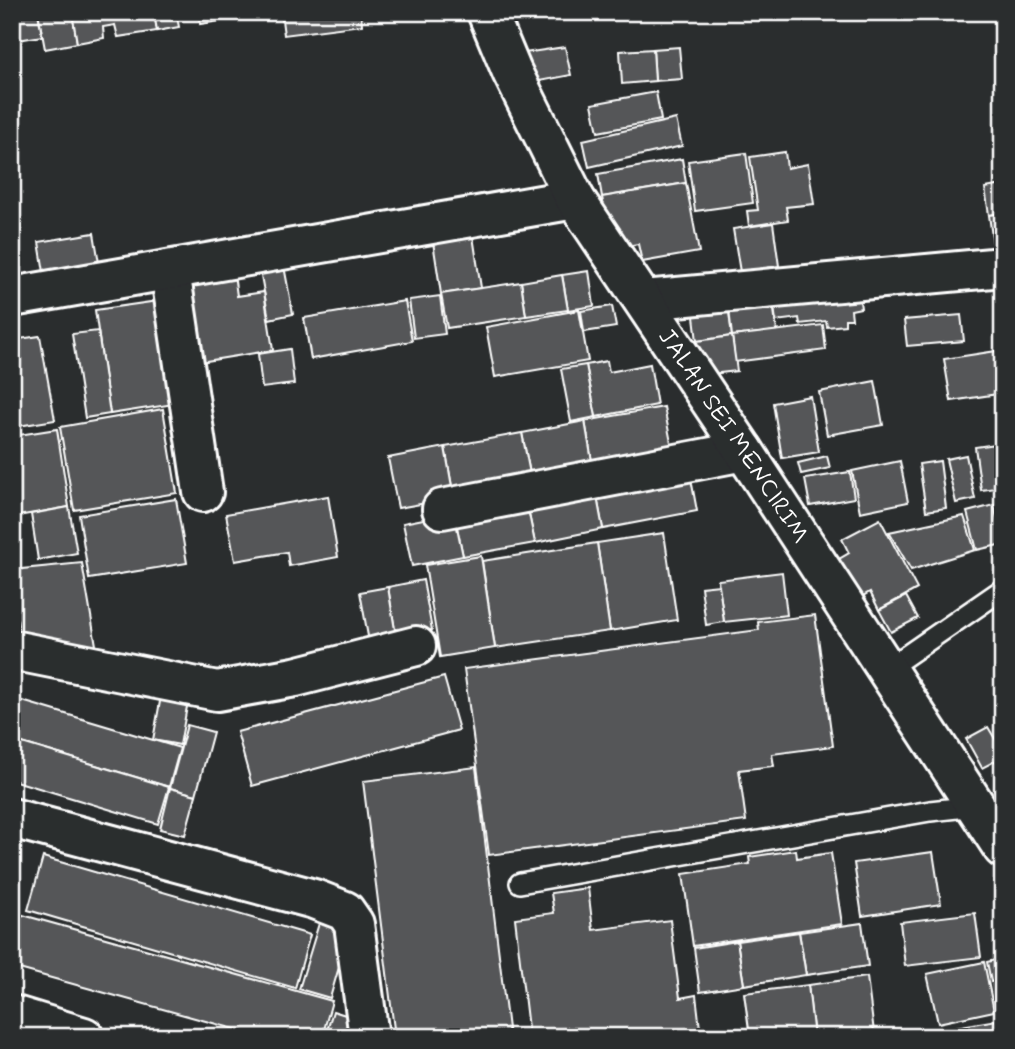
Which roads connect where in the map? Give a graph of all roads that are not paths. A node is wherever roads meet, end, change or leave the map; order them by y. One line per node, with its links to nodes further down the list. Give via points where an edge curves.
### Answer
1 (487, 12): 2 (street, JALAN SEI MENCIRIM)
2 (575, 199): 4 (street); 6 (street, JALAN SEI MENCIRIM)
3 (1003, 267): 6 (street)
4 (170, 270): 5 (street); 8 (street)
5 (12, 297)
6 (643, 300): 7 (street, JALAN SEI MENCIRIM)
7 (744, 451): 9 (street); 13 (street, JALAN SEI MENCIRIM)
8 (203, 492)
9 (442, 509)
10 (1003, 589): 13 (lane)
11 (416, 646): 12 (street, via 295,677 217,691)
12 (12, 650)
13 (887, 669): 14 (street, JALAN SEI MENCIRIM)
14 (975, 806): 16 (street, JALAN SEI MENCIRIM); 17 (lane)
15 (12, 818): 20 (street, via 345,911 354,924)
16 (1003, 848)
17 (520, 883)
18 (12, 1015): 19 (street)
19 (84, 1037)
20 (369, 1037)

